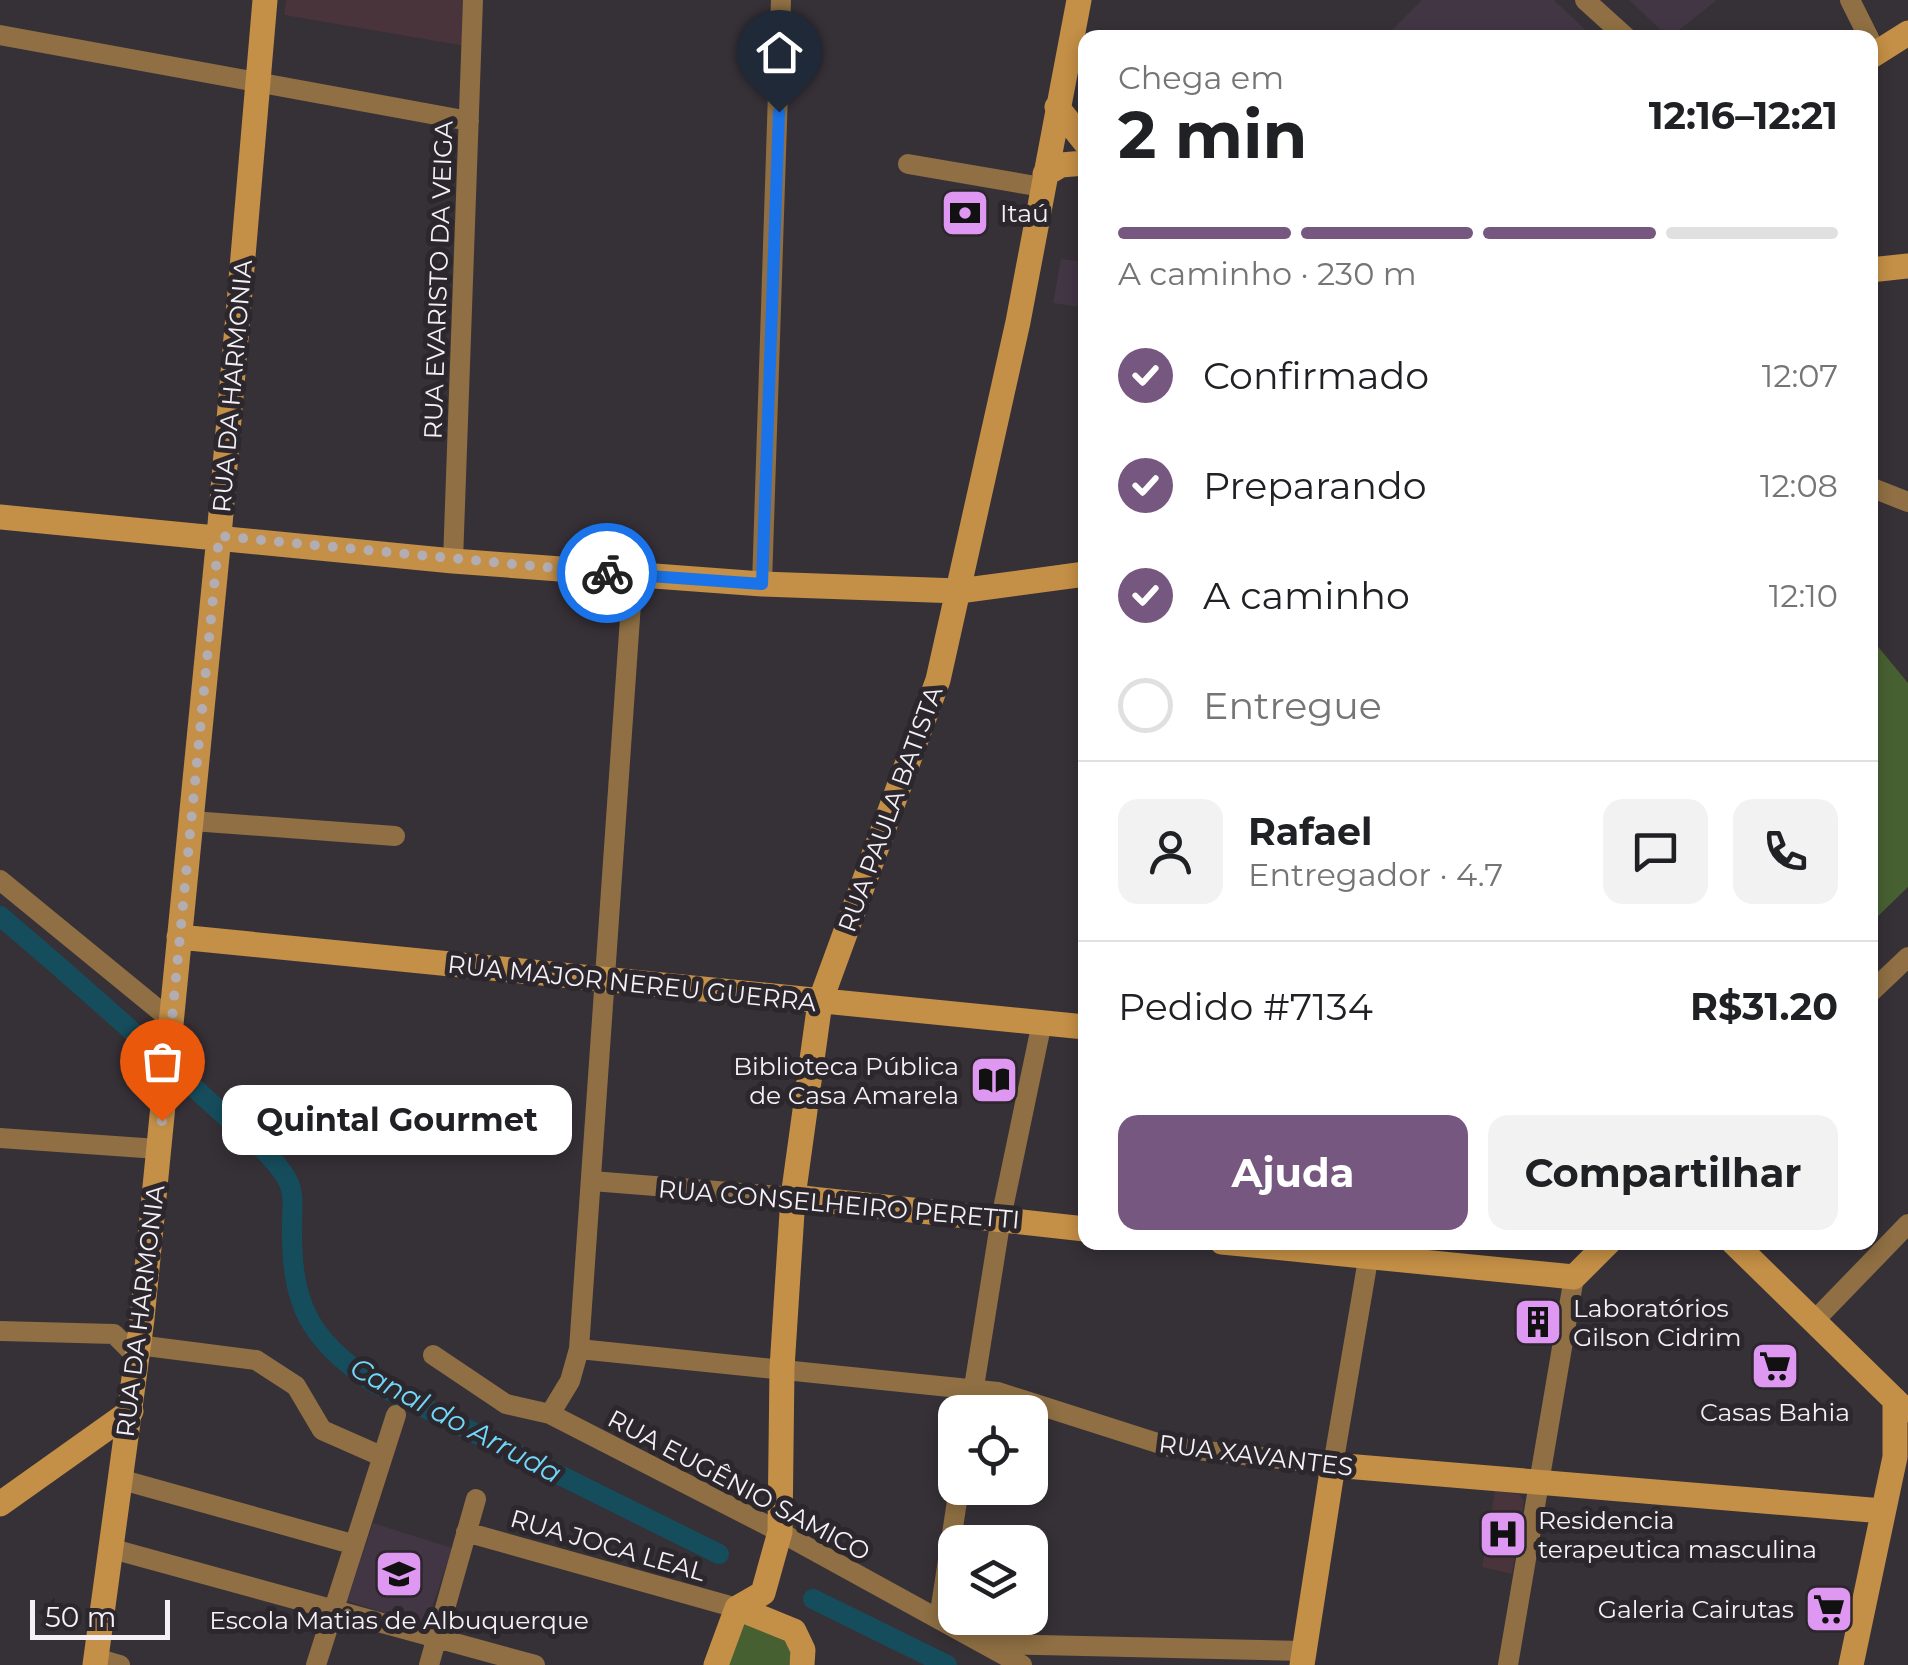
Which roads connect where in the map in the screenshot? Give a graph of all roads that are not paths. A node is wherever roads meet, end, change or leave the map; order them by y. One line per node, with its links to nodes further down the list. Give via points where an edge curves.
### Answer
1 (265, 0): 12 (street, RUA DA HARMONIA)
2 (472, 0): 14 (street, RUA EVARISTO DA VEIGA)
3 (782, 0): 28 (street)
4 (1078, 0): 13 (street, RUA PAULA BATISTA)
5 (1585, 0): 7 (street)
6 (1850, 0): 8 (street)
7 (1618, 30)
8 (1864, 30)
9 (1908, 32): 11 (street)
10 (0, 35): 12 (street)
11 (1878, 43)
12 (258, 84): 14 (street); 24 (street, RUA DA HARMONIA)
13 (1058, 106): 15 (street); 18 (street, RUA PAULA BATISTA)
14 (469, 121): 25 (street, RUA EVARISTO DA VEIGA)
15 (1078, 133)
16 (1078, 163): 18 (street, via 1061,165)
17 (908, 164): 18 (street)
18 (1043, 180): 29 (street, RUA PAULA BATISTA)
19 (1908, 266): 20 (street)
20 (1878, 269)
21 (1878, 490): 22 (street)
22 (1908, 502)
23 (0, 517): 24 (street)
24 (219, 536): 25 (street); 30 (street, RUA DA HARMONIA)
25 (453, 561): 26 (street)
26 (633, 575): 28 (street); 35 (street)
27 (1078, 575): 29 (street)
28 (762, 584): 29 (street)
29 (959, 591): 37 (street, RUA PAULA BATISTA, via 938,680)
30 (192, 821): 31 (street); 33 (street, RUA DA HARMONIA)
31 (394, 836)
32 (0, 880): 38 (street)
33 (178, 936): 35 (street, RUA MAJOR NEREU GUERRA); 38 (street, RUA DA HARMONIA)
34 (1908, 957): 36 (street)
35 (605, 980): 37 (street, RUA MAJOR NEREU GUERRA); 43 (street)
36 (1878, 985)
37 (820, 1002): 39 (street, RUA MAJOR NEREU GUERRA); 44 (street, RUA PAULA BATISTA)
38 (171, 1020): 42 (street, RUA DA HARMONIA)
39 (1042, 1022): 40 (street, RUA MAJOR NEREU GUERRA); 45 (street)
40 (1078, 1026)
41 (0, 1138): 42 (street)
42 (158, 1149): 54 (street, RUA DA HARMONIA, via 142,1319)
43 (592, 1181): 44 (street, RUA CONSELHEIRO PERETTI); 55 (street)
44 (793, 1197): 45 (street, RUA CONSELHEIRO PERETTI); 57 (street, RUA PAULA BATISTA)
45 (1001, 1218): 47 (street, RUA CONSELHEIRO PERETTI); 58 (street)
46 (1908, 1224): 52 (street)
47 (1078, 1228)
48 (1370, 1250): 51 (street); 66 (street)
49 (1601, 1250): 51 (street)
50 (1740, 1250): 52 (street)
51 (1574, 1277): 69 (street)
52 (1814, 1322): 60 (street)
53 (0, 1331): 54 (street)
54 (130, 1345): 61 (street, RUA DA HARMONIA); 65 (street, via 256,1360 296,1386 322,1430)
55 (579, 1350): 57 (street, RUA XAVANTES); 62 (street)
56 (434, 1355): 62 (street, RUA EUGÊNIO SAMICO, via 506,1404)
57 (782, 1368): 58 (street, RUA XAVANTES); 75 (street, RUA PAULA BATISTA)
58 (974, 1390): 59 (street); 66 (street, RUA XAVANTES, via 1031,1399 1110,1431 1170,1446)
59 (973, 1395)
60 (1901, 1406): 67 (street)
61 (130, 1411): 68 (street, RUA DA HARMONIA); 71 (street)
62 (550, 1414): 75 (street, RUA EUGÊNIO SAMICO)
63 (396, 1416): 65 (street)
64 (1908, 1453): 67 (street)
65 (381, 1456): 74 (street)
66 (1333, 1466): 69 (street, RUA XAVANTES); 83 (street)
67 (1890, 1473): 72 (street)
68 (119, 1479): 74 (street); 76 (street, RUA DA HARMONIA)
69 (1540, 1485): 72 (street, RUA XAVANTES); 91 (street)
70 (476, 1500): 73 (street)
71 (0, 1504)
72 (1883, 1511): 92 (street)
73 (466, 1532): 77 (street, RUA JOCA LEAL); 81 (street)
74 (352, 1544): 78 (street)
75 (778, 1545): 77 (street, RUA PAULA BATISTA, via 763,1593); 79 (street, RUA EUGÊNIO SAMICO)
76 (109, 1548): 78 (street); 84 (street, RUA DA HARMONIA)
77 (737, 1608): 88 (street); 89 (street, via 794,1631)
78 (333, 1610): 81 (street); 85 (street)
79 (938, 1618)
80 (971, 1635): 82 (street, RUA EUGÊNIO SAMICO)
81 (437, 1637): 86 (street); 87 (street)
82 (989, 1644): 83 (street); 90 (street, RUA EUGÊNIO SAMICO)
83 (1303, 1658)
84 (103, 1663)
85 (316, 1665)
86 (428, 1665)
87 (536, 1665)
88 (716, 1665)
89 (802, 1665)
90 (1022, 1665)
91 (1508, 1665)
92 (1851, 1665)

